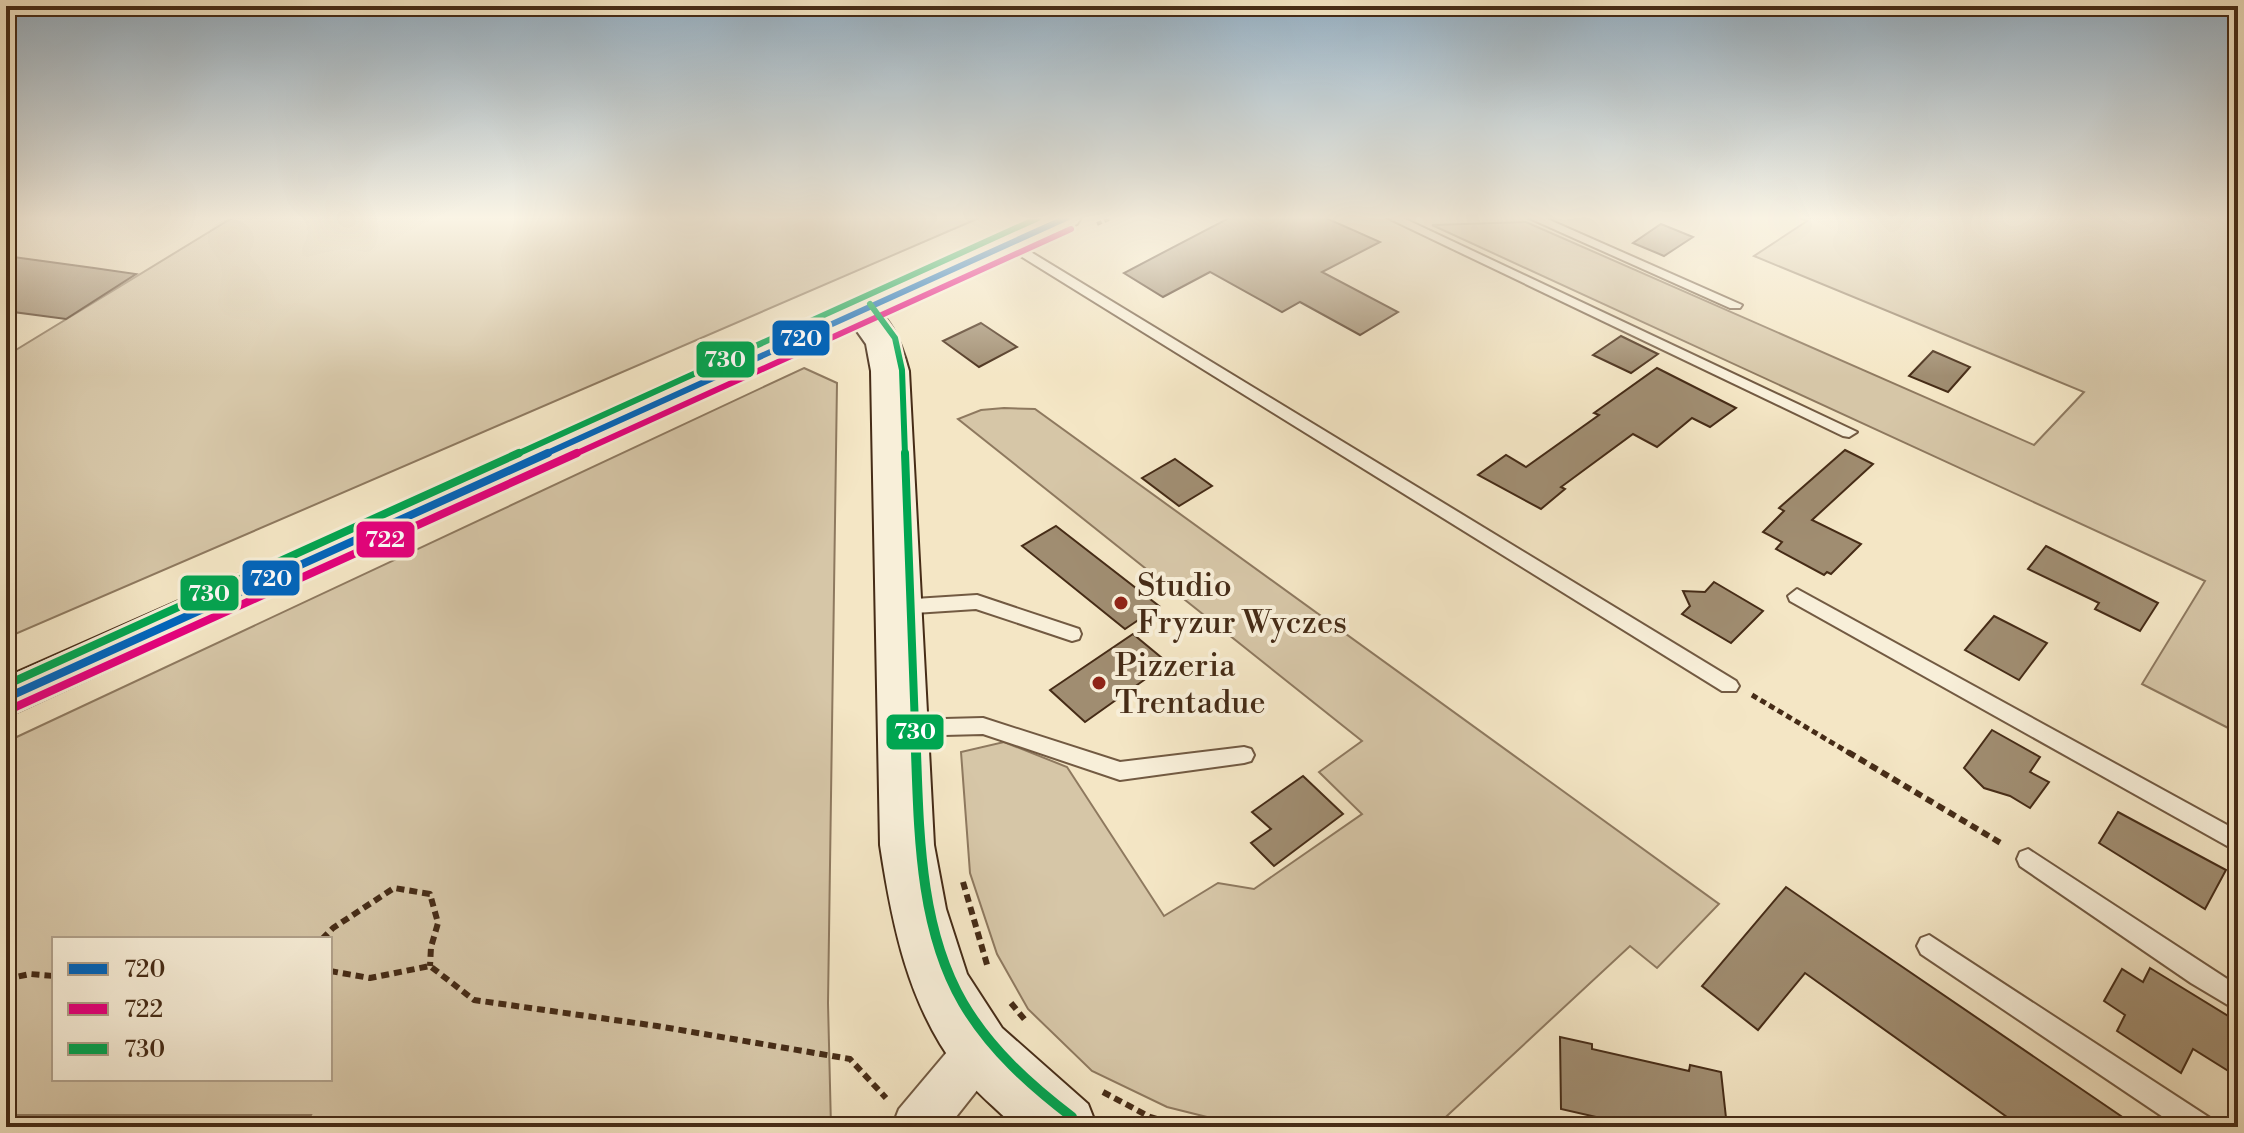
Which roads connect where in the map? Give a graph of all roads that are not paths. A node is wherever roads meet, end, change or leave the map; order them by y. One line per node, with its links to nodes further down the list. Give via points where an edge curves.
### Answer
1 (950, 271): 6 (street)
2 (1055, 271): 11 (lane)
3 (1506, 271): 7 (lane)
4 (1657, 271): 5 (lane)
5 (1735, 305)
6 (860, 311): 9 (main road, via 888,356); 12 (main road)
7 (1849, 432)
8 (1797, 596): 15 (lane)
9 (899, 607): 10 (lane, via 977,602); 13 (main road)
10 (1072, 634)
11 (1729, 686)
12 (6, 698)
13 (902, 728): 14 (lane, via 983,726 1120,771); 19 (main road, via 907,845 918,909 941,987)
14 (1244, 755)
15 (2238, 842)
16 (2028, 859): 18 (lane)
17 (1929, 946): 22 (lane)
18 (2238, 999)
19 (980, 1049): 20 (street); 21 (main road)
20 (905, 1116)
21 (1065, 1127)
22 (2201, 1127)

